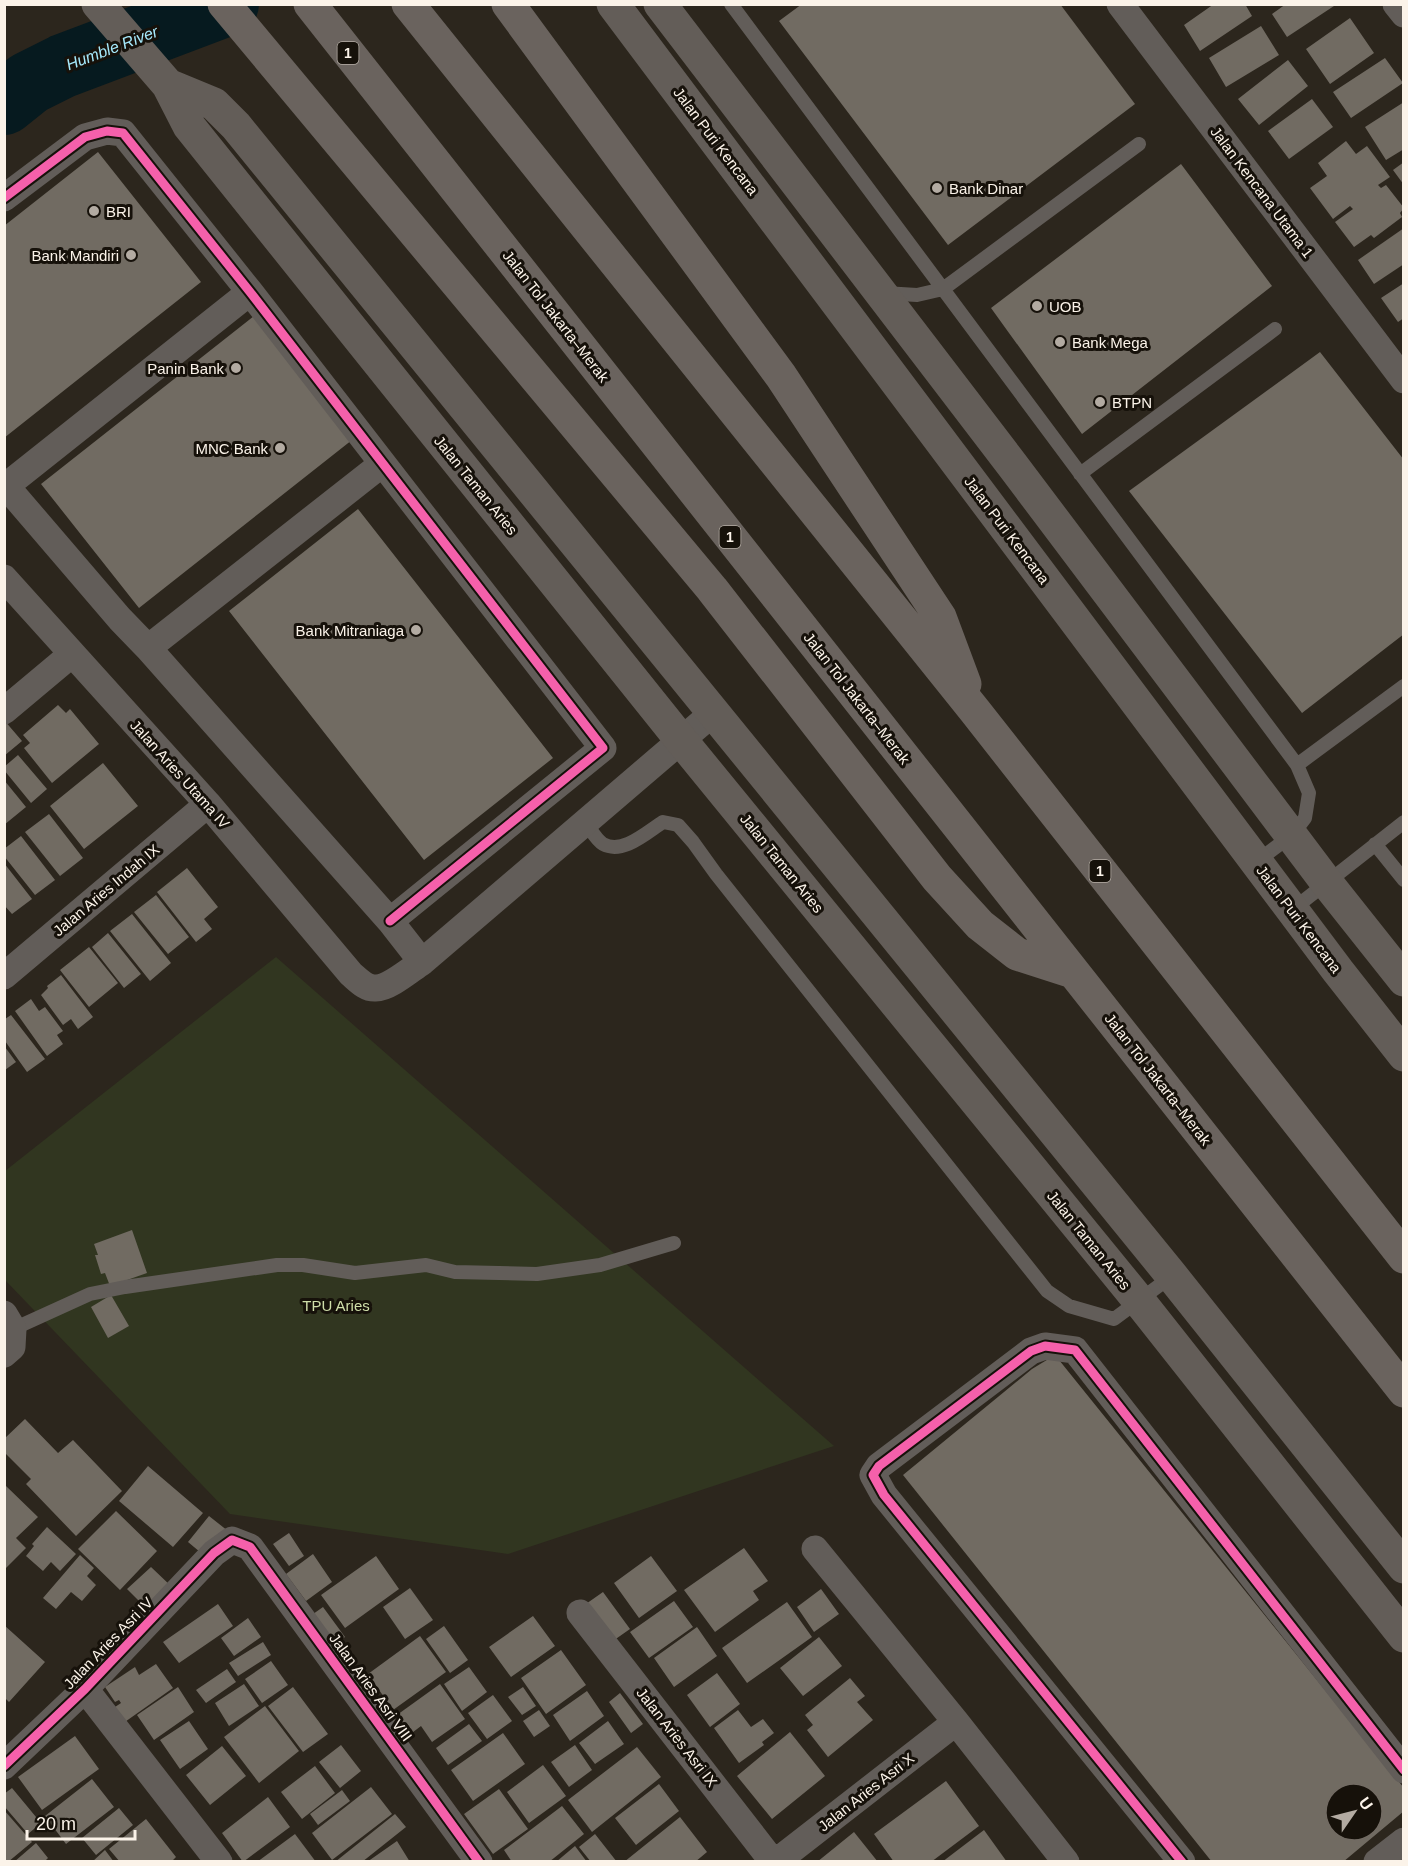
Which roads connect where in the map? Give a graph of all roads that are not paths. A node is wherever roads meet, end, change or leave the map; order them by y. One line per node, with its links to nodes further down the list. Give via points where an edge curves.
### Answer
1 (98, 4): 12 (main road, Jalan Taman Aries)
2 (224, 4): 45 (highway, via 712,589 937,878 980,925 1017,954)
3 (310, 4): 45 (highway, Jalan Tol Jakarta–Merak / 1)
4 (408, 4): 28 (highway, 1)
5 (613, 4): 39 (main road, Jalan Puri Kencana)
6 (660, 4): 17 (main road)
7 (1120, 4): 19 (street, Jalan Kencana Utama 1)
8 (1396, 4): 11 (street)
9 (737, 7): 15 (lane)
10 (515, 14): 28 (highway, via 781,376 891,541 940,616)
11 (1404, 14)
12 (161, 77): 29 (main road, Jalan Taman Aries, via 214,104 236,126); 30 (main road, Jalan Taman Aries, via 189,126)
13 (1139, 144): 15 (lane)
14 (4, 198): 16 (street, via 85,137 107,130 123,133)
15 (943, 289): 17 (lane, via 917,295); 21 (lane)
16 (250, 292): 20 (street); 22 (street)
17 (880, 293): 37 (main road)
18 (1275, 329): 21 (lane)
19 (1404, 380)
20 (382, 464): 24 (street); 31 (street)
21 (1080, 474): 32 (lane)
22 (5, 486): 24 (street)
23 (4, 578): 25 (street, Jalan Aries Utama IV)
24 (148, 648): 43 (street)
25 (72, 654): 27 (street); 34 (street, Jalan Aries Utama IV)
26 (1404, 686): 32 (lane)
27 (4, 711)
28 (975, 711): 50 (highway, 1)
29 (714, 713): 30 (street); 51 (main road, Jalan Taman Aries)
30 (681, 740): 33 (street); 52 (main road, Jalan Taman Aries)
31 (603, 748): 33 (street); 43 (street)
32 (1297, 765): 37 (lane, via 1309,793 1305,818)
33 (632, 781): 35 (street)
34 (208, 804): 44 (street, Jalan Aries Utama IV, via 364,985 376,988 390,983); 46 (street, Jalan Aries Indah IX)
35 (585, 822): 44 (street); 52 (lane, via 601,844 614,847 626,845 663,822 678,825 1047,1291 1069,1305 1114,1319)
36 (1404, 822): 38 (lane)
37 (1292, 835): 39 (lane); 41 (main road)
38 (1375, 844): 40 (lane); 41 (lane)
39 (1256, 862): 42 (main road, Jalan Puri Kencana)
40 (1404, 880)
41 (1327, 883): 42 (lane); 47 (main road)
42 (1292, 910): 48 (main road, Jalan Puri Kencana)
43 (390, 921): 44 (street)
44 (422, 962)
45 (1073, 972): 54 (highway, Jalan Tol Jakarta–Merak / 1)
46 (4, 976)
47 (1404, 980)
48 (1404, 1054)
49 (674, 1243): 53 (lane, via 600,1265 537,1274 455,1272 426,1265 355,1273 277,1265 90,1294)
50 (1404, 1257)
51 (1172, 1276): 52 (lane); 57 (main road, Jalan Taman Aries)
52 (1140, 1302): 59 (main road, Jalan Taman Aries)
53 (7, 1333)
54 (1404, 1391)
55 (232, 1540): 60 (street, Jalan Aries Asri IV, via 214,1553); 66 (street, Jalan Aries Asri VIII, via 250,1546)
56 (815, 1549): 61 (street)
57 (1404, 1567)
58 (580, 1613): 67 (street, Jalan Aries Asri IX)
59 (1404, 1636)
60 (84, 1689): 62 (street, Jalan Aries Asri IV); 65 (street)
61 (956, 1722): 67 (street, Jalan Aries Asri X); 68 (street)
62 (4, 1766)
63 (1404, 1770): 69 (street, via 1074,1350 1045,1346 1031,1351 879,1466 873,1475 884,1495)
64 (1404, 1841): 70 (street)
65 (219, 1862)
66 (479, 1862)
67 (774, 1862)
68 (1066, 1862)
69 (1182, 1862)
70 (1377, 1862)

